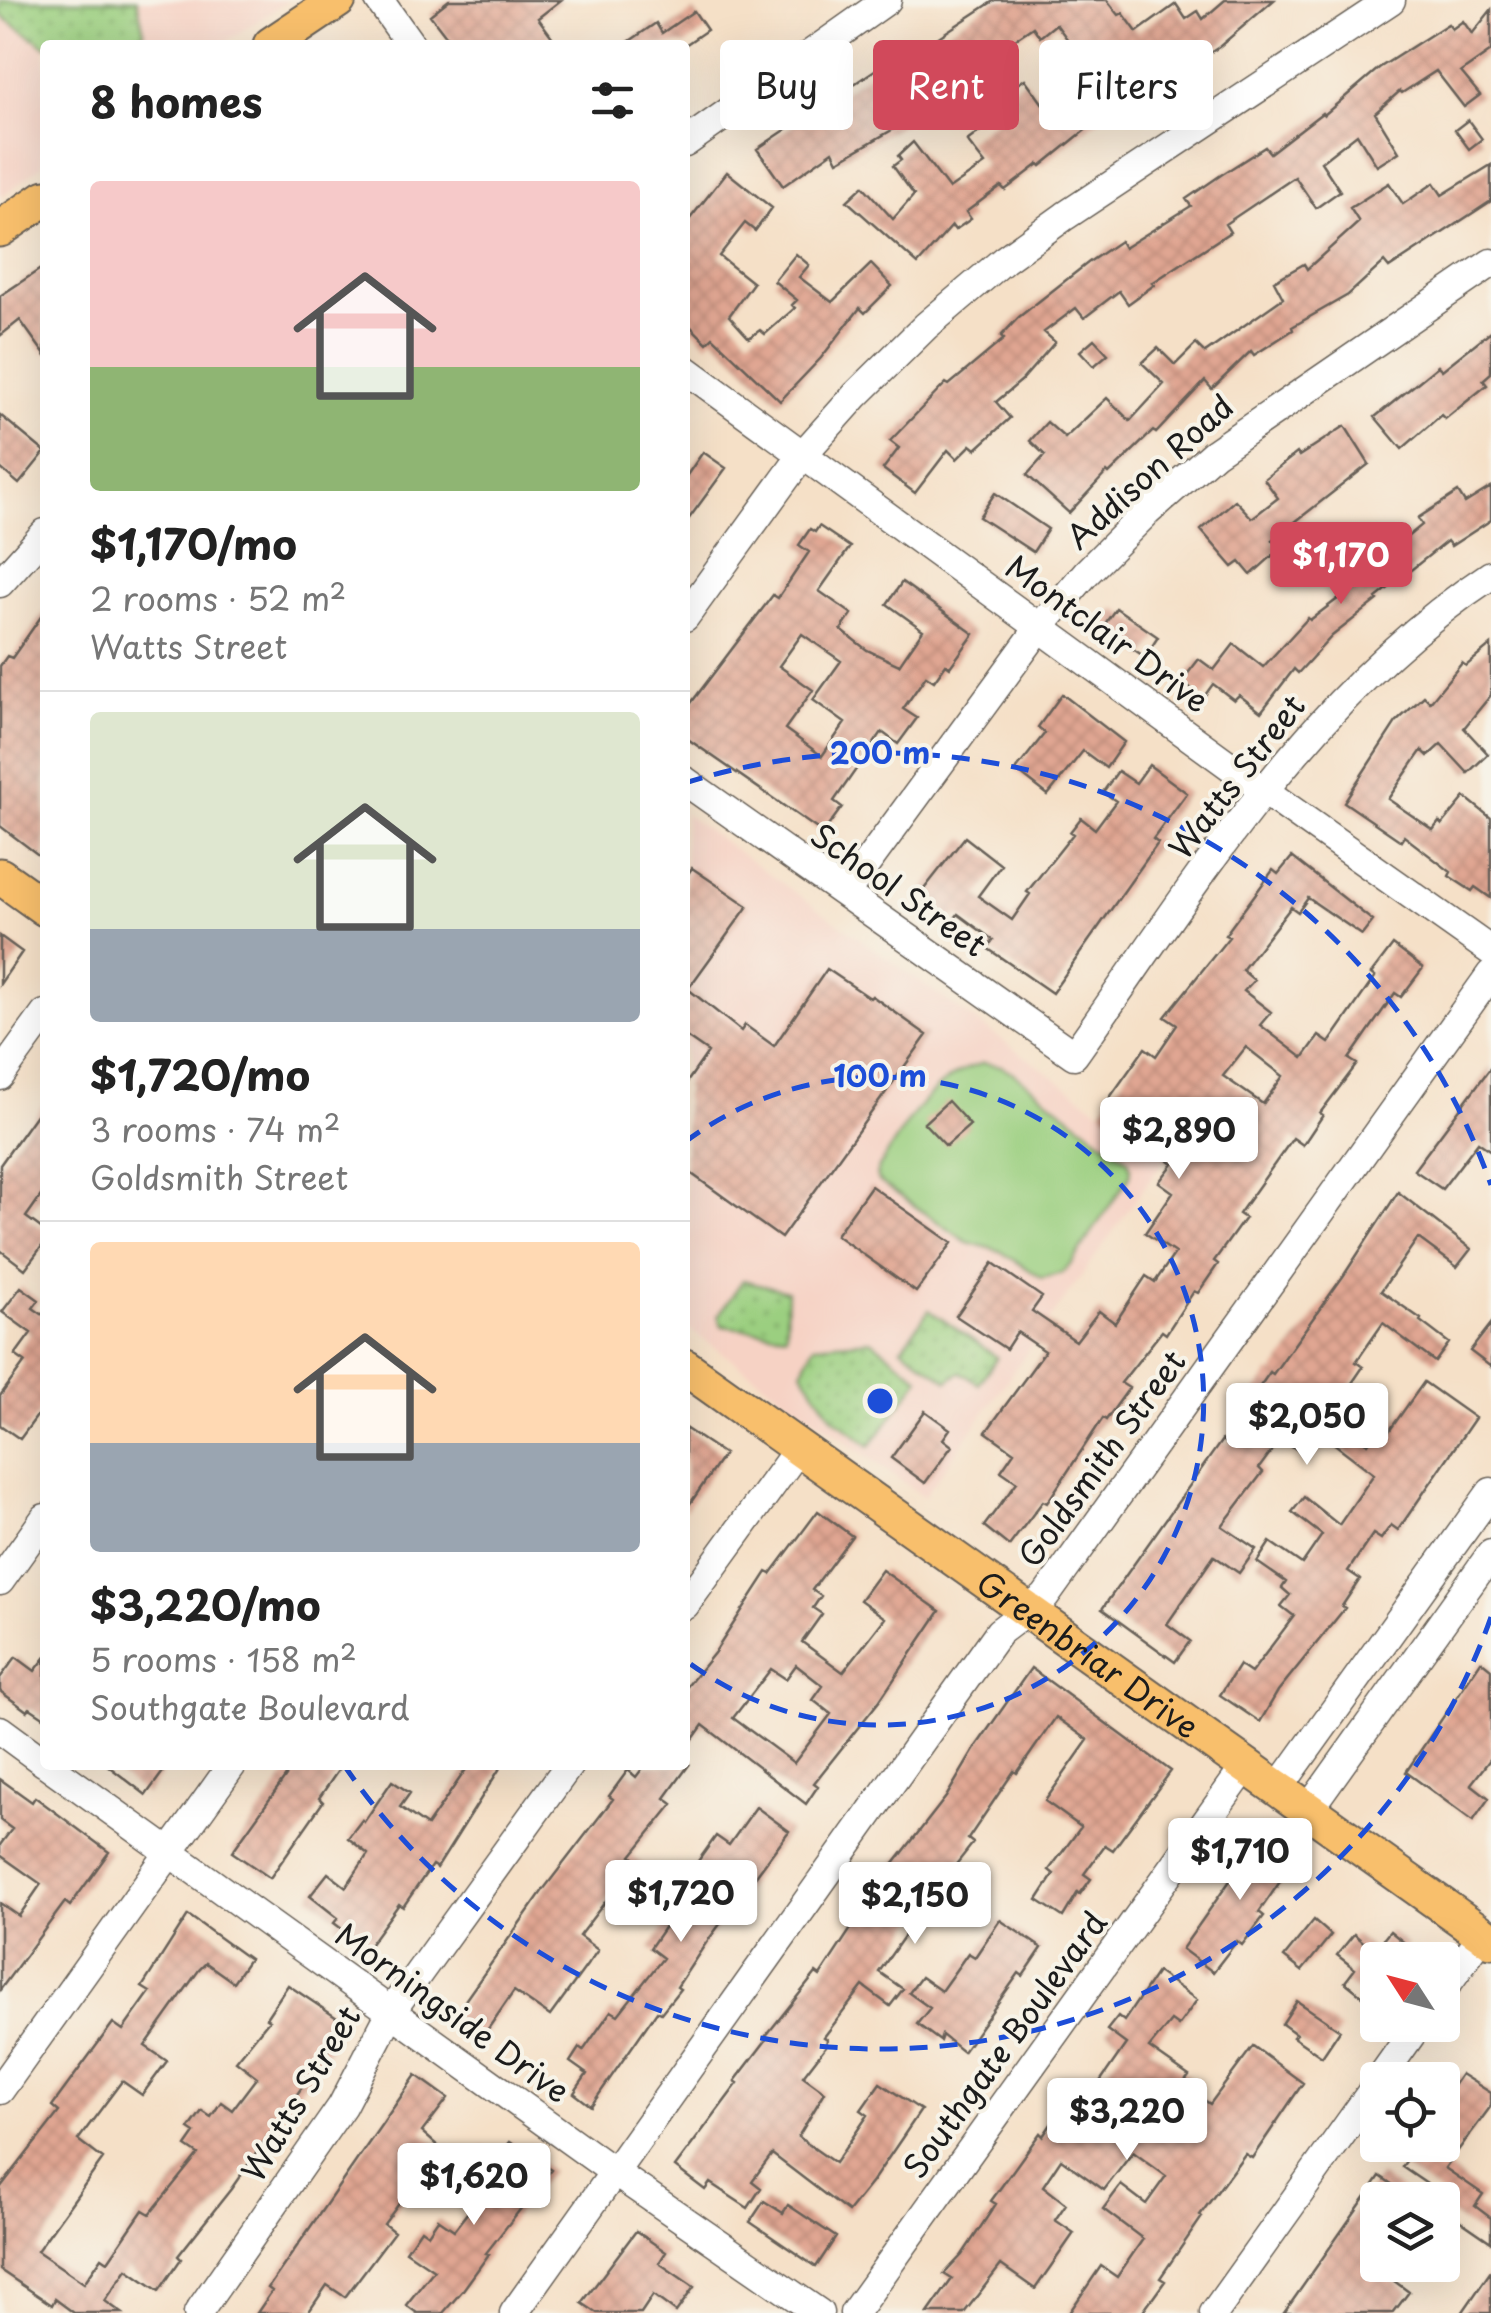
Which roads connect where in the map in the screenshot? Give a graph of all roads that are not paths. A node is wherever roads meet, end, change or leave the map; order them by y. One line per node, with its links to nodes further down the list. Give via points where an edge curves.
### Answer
1 (338, 0): 5 (main road)
2 (379, 0): 6 (street)
3 (887, 0): 7 (street)
4 (1391, 0): 12 (street, via 1004,260 926,326)
5 (279, 40)
6 (407, 40)
7 (690, 140)
8 (40, 201): 9 (main road)
9 (0, 229)
10 (1491, 263): 17 (street, Addison Road, via 1214,452 1098,561)
11 (690, 373): 12 (street, Montclair Drive)
12 (804, 453): 16 (street); 17 (street, Montclair Drive)
13 (40, 539): 15 (street)
14 (1491, 575): 19 (street, Watts Street, via 1352,690)
15 (0, 583)
16 (690, 610)
17 (1040, 628): 19 (street, Montclair Drive); 21 (street, Addison Road)
18 (690, 785): 21 (street, School Street)
19 (1263, 790): 23 (street, Montclair Drive); 26 (street, Watts Street)
20 (0, 876): 22 (main road)
21 (844, 893): 26 (street, School Street)
22 (40, 904)
23 (1491, 952)
24 (1491, 974): 35 (street, Goldsmith Street, via 1045,1596)
25 (40, 1021): 27 (street)
26 (1074, 1054)
27 (0, 1076)
28 (690, 1371): 29 (main road, Greenbriar Drive)
29 (799, 1448): 34 (street); 35 (main road, Greenbriar Drive)
30 (1491, 1492): 42 (street)
31 (40, 1525): 33 (street)
32 (1491, 1554): 43 (street)
33 (0, 1581)
34 (690, 1598)
35 (1026, 1611): 38 (main road, Greenbriar Drive); 50 (street, Goldsmith Street, via 998,1632)
36 (0, 1730): 37 (street, Morningside Drive)
37 (40, 1759)
38 (1246, 1766): 42 (main road, Greenbriar Drive); 54 (street, Southgate Boulevard)
39 (55, 1770): 44 (street, Morningside Drive)
40 (228, 1770): 44 (street)
41 (565, 1770): 47 (street, Watts Street)
42 (1278, 1789): 43 (main road, Greenbriar Drive)
43 (1308, 1810): 45 (main road, Greenbriar Drive)
44 (169, 1852): 47 (street, Morningside Drive); 48 (street)
45 (1487, 1937): 46 (street)
46 (1460, 1969)
47 (392, 2010): 50 (street, Morningside Drive); 51 (street, Watts Street, via 342,2106)
48 (0, 2090)
49 (1360, 2106): 55 (street)
50 (614, 2172): 52 (street, Goldsmith Street); 53 (street, Morningside Drive)
51 (198, 2313)
52 (514, 2313)
53 (819, 2313)
54 (854, 2313)
55 (1214, 2313)

